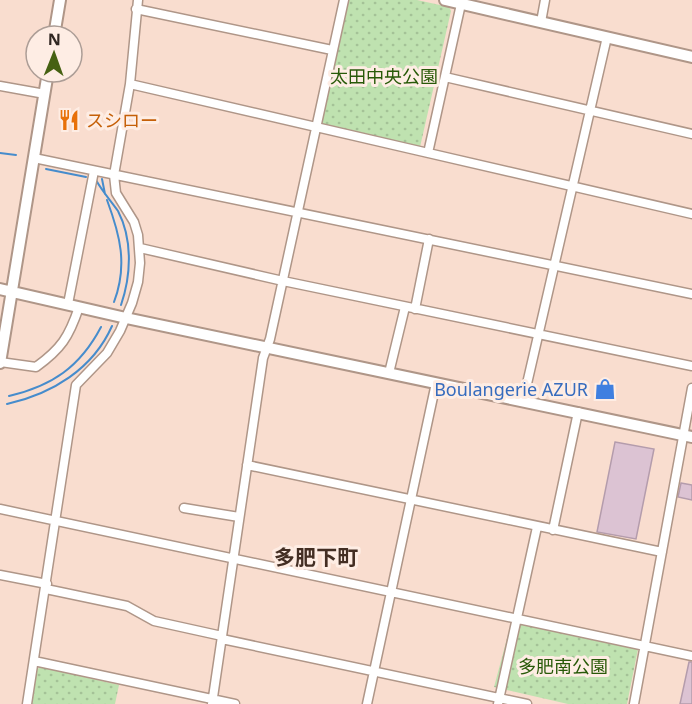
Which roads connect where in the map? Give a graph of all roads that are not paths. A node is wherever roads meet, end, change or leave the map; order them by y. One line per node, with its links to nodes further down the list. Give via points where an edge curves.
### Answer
1 (60, 0): 8 (street)
2 (344, 0): 10 (street)
3 (445, 0): 6 (street)
4 (545, 0): 7 (street)
5 (137, 4): 10 (street); 14 (street)
6 (461, 4): 7 (street); 12 (street)
7 (541, 22): 9 (street)
8 (56, 24)
9 (608, 37): 11 (street); 17 (street)
10 (332, 50): 18 (street)
11 (692, 57)
12 (445, 78): 17 (street); 20 (street)
13 (46, 84): 16 (street)
14 (130, 84): 18 (street); 23 (street)
15 (0, 86): 16 (street)
16 (45, 94): 21 (street)
17 (590, 110): 19 (street); 24 (street)
18 (315, 128): 20 (street); 25 (street)
19 (692, 134)
20 (428, 153): 24 (street)
21 (34, 158): 22 (street); 32 (street)
22 (94, 171): 23 (street); 34 (street)
23 (114, 174): 25 (street); 28 (street, via 116,193 134,222)
24 (573, 185): 26 (street); 29 (street)
25 (297, 213): 27 (street); 30 (street)
26 (692, 213)
27 (429, 239): 29 (street); 37 (street)
28 (140, 248): 30 (street); 38 (street, via 138,282)
29 (554, 265): 33 (street); 39 (street)
30 (283, 281): 35 (street); 40 (street)
31 (0, 289): 32 (street)
32 (12, 292): 34 (street); 41 (street)
33 (692, 294)
34 (68, 304): 36 (street)
35 (405, 306): 37 (street); 43 (street)
36 (79, 307): 38 (street); 41 (street, via 64,343 36,367)
37 (415, 309): 39 (street)
38 (126, 318): 40 (street); 54 (street, via 107,353 76,385)
39 (539, 333): 42 (street); 46 (street)
40 (267, 348): 43 (street); 49 (street, via 262,358)
41 (0, 362)
42 (692, 366)
43 (389, 373): 44 (street)
44 (436, 383): 46 (street); 50 (street)
45 (692, 388): 48 (street)
46 (523, 401): 47 (street)
47 (578, 412): 48 (street); 56 (street)
48 (688, 436): 57 (street)
49 (247, 465): 50 (street); 53 (street)
50 (410, 500): 55 (street); 61 (street)
51 (0, 508): 54 (street)
52 (184, 508): 53 (street)
53 (239, 517): 58 (street)
54 (54, 521): 58 (street); 60 (street)
55 (537, 527): 56 (street); 62 (street)
56 (553, 530): 57 (street)
57 (662, 552): 64 (street)
58 (234, 559): 61 (street); 63 (street)
59 (0, 575): 60 (street)
60 (46, 587): 63 (street, via 127,606 154,621); 66 (street)
61 (390, 592): 62 (street); 67 (street)
62 (516, 619): 64 (street); 68 (street)
63 (222, 637): 67 (street); 69 (street)
64 (645, 647): 65 (street); 74 (street)
65 (692, 656)
66 (34, 661): 69 (street); 70 (street)
67 (373, 671): 68 (street); 72 (street)
68 (499, 701): 73 (street)
69 (212, 702): 71 (street)
70 (27, 704)
71 (235, 704)
72 (367, 704)
73 (527, 704)
74 (634, 704)

